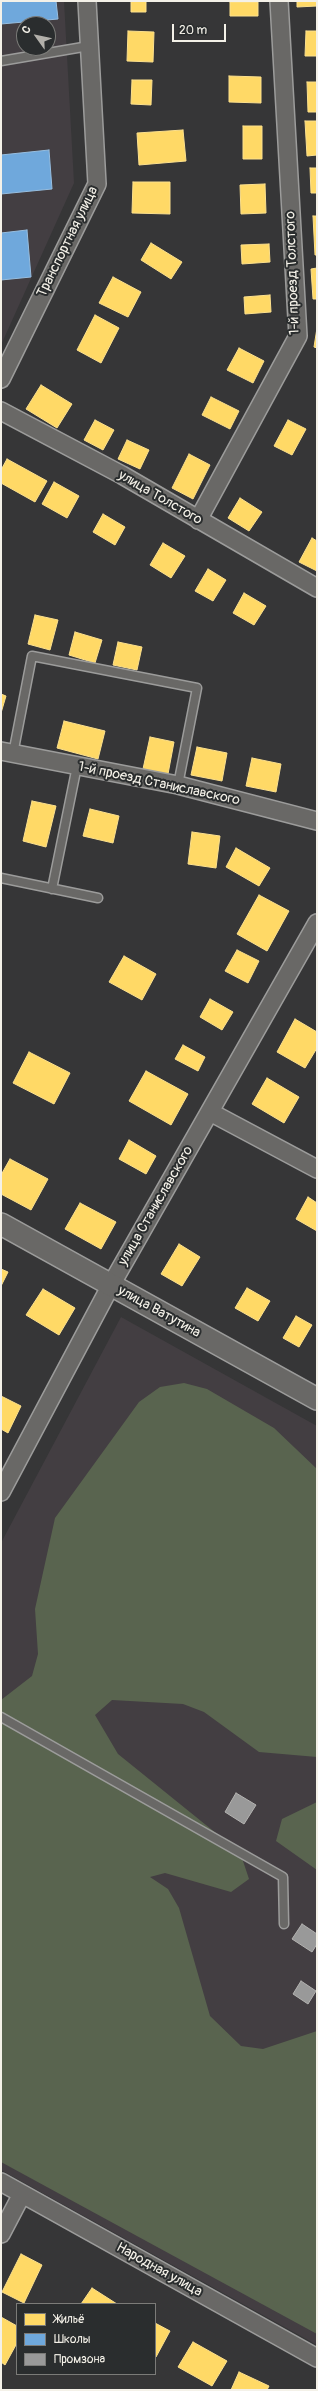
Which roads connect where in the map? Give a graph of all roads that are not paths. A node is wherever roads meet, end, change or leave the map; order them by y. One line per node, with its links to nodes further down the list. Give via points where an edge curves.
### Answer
1 (87, 1): 3 (street, Транспортная улица)
2 (278, 1): 7 (street, 1-й проезд Толстого, via 298,336)
3 (89, 46): 4 (lane); 5 (street, Транспортная улица, via 97,184)
4 (1, 61)
5 (1, 380)
6 (1, 412): 7 (street, улица Толстого, via 122,474)
7 (198, 520): 8 (street, улица Толстого)
8 (317, 588)
9 (7, 752): 10 (street, 1-й проезд Станиславского); 11 (lane, via 32,656 197,688)
10 (77, 766): 11 (street, 1-й проезд Станиславского); 14 (lane)
11 (178, 785): 12 (street, 1-й проезд Станиславского)
12 (317, 821)
13 (1, 878): 14 (lane)
14 (52, 889): 15 (lane)
15 (98, 898)
16 (317, 924): 17 (street, улица Станиславского)
17 (210, 1112): 18 (street); 20 (street, улица Станиславского)
18 (317, 1169)
19 (1, 1224): 20 (street, улица Ватутина)
20 (111, 1285): 21 (street, улица Ватутина); 22 (street, улица Станиславского)
21 (317, 1399)
22 (7, 1467): 23 (street, улица Станиславского)
23 (1, 1492)
24 (1, 1717): 25 (lane, via 284,1877)
25 (284, 1924)
26 (1, 2182): 27 (street, Народная улица)
27 (22, 2194): 28 (street); 29 (street, Народная улица)
28 (1, 2234)
29 (317, 2358)

